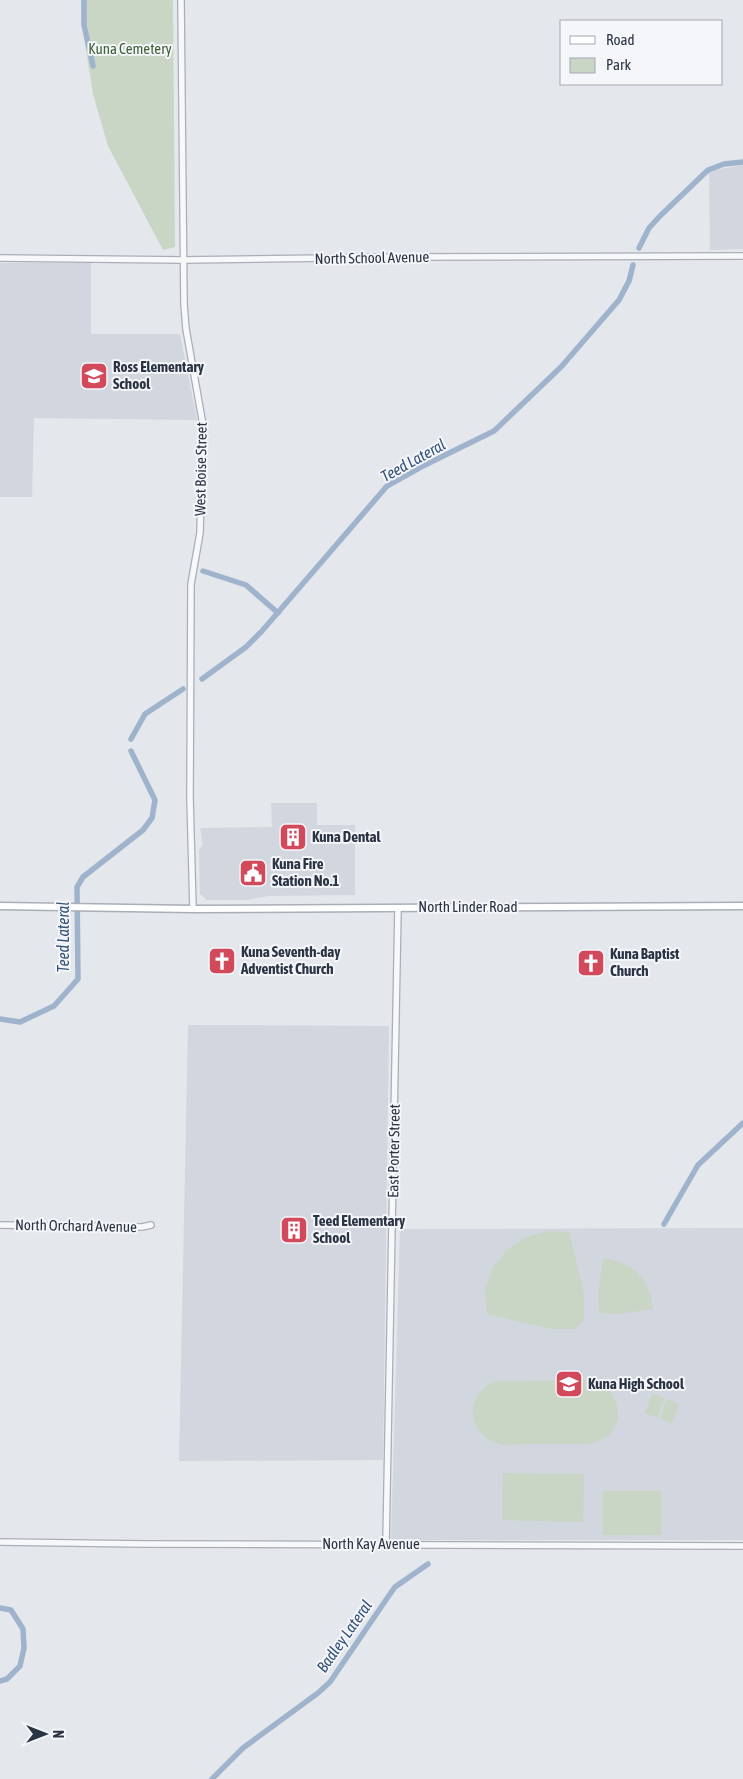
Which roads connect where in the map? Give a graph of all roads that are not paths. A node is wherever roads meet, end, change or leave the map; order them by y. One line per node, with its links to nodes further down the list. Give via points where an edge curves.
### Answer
1 (181, 0): 4 (street, West Boise Street)
2 (743, 256): 4 (street, North School Avenue)
3 (0, 258): 4 (street, North School Avenue)
4 (183, 260): 8 (street, West Boise Street, via 186,329 204,425 200,533 191,584)
5 (0, 906): 8 (main road, North Linder Road)
6 (743, 906): 7 (main road, North Linder Road)
7 (398, 908): 8 (main road, North Linder Road); 12 (street, East Porter Street)
8 (193, 909)
9 (0, 1225): 10 (street, North Orchard Avenue)
10 (151, 1225)
11 (0, 1542): 12 (street, North Kay Avenue)
12 (386, 1544): 13 (street, North Kay Avenue)
13 (743, 1546)

